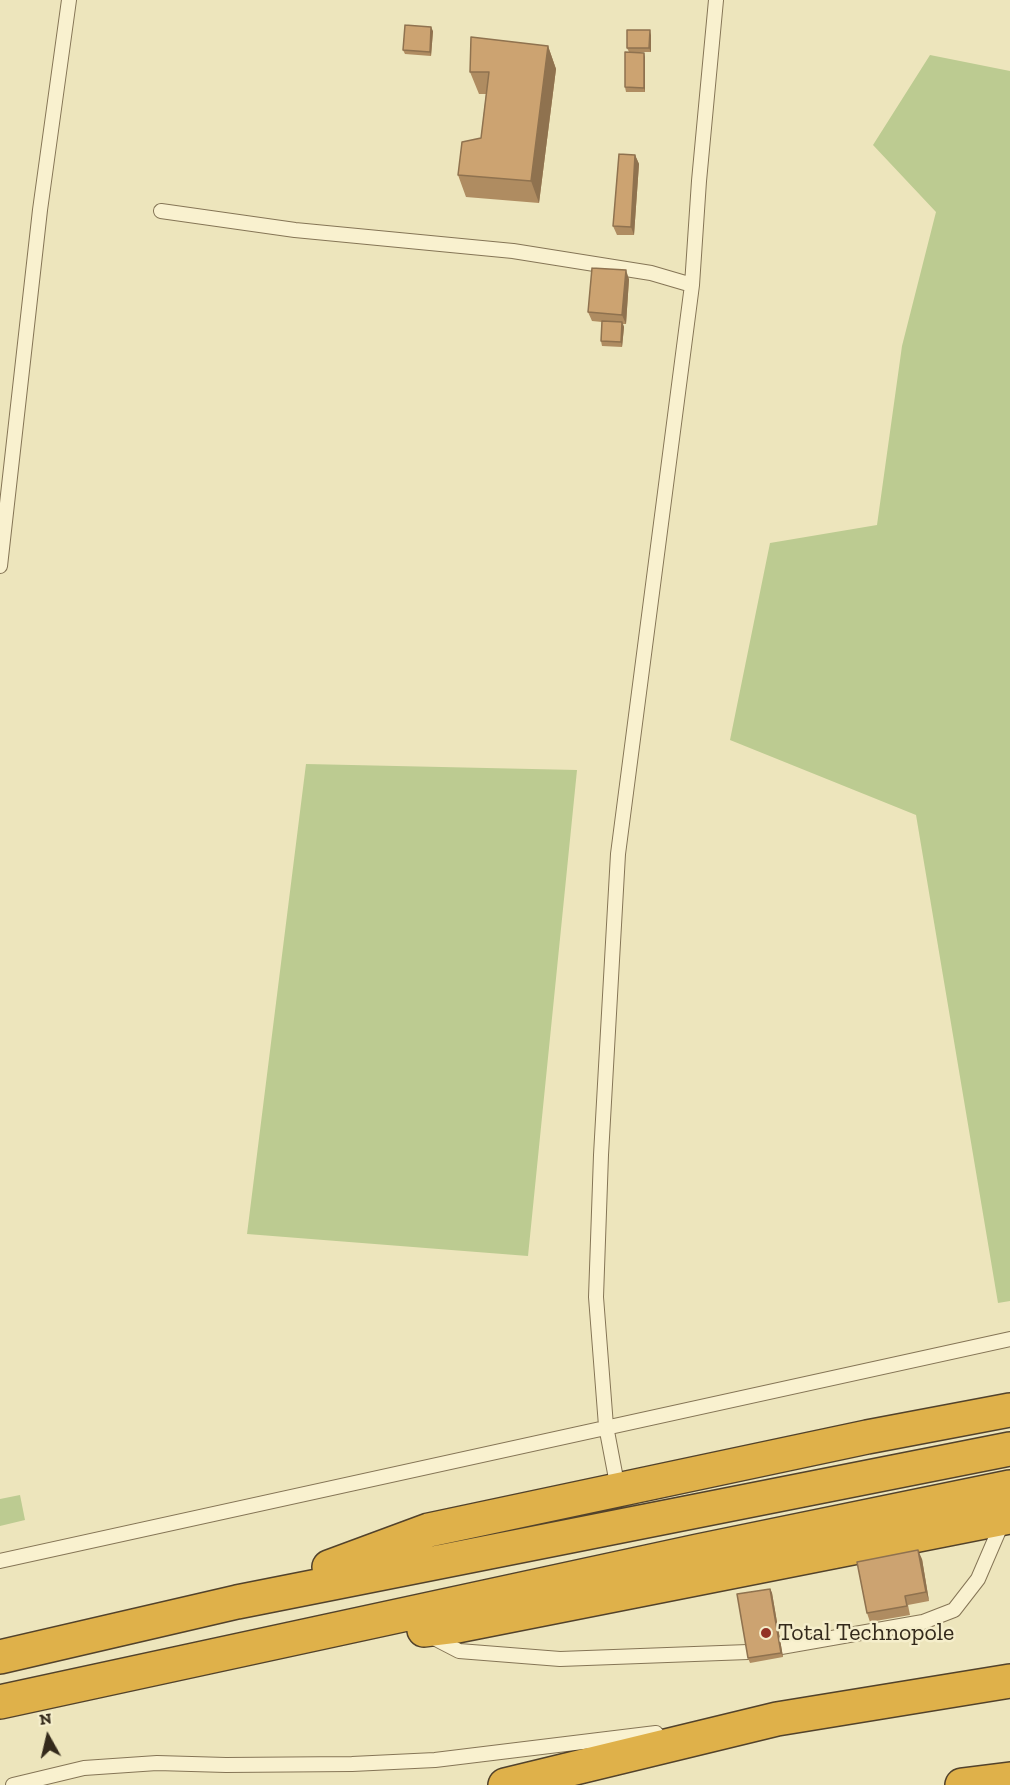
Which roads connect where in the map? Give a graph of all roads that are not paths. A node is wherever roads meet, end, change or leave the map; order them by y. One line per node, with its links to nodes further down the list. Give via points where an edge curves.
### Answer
1 (69, 0): 5 (lane, via 40,210)
2 (716, 0): 4 (lane)
3 (161, 211): 4 (lane, via 295,230 513,250 651,273)
4 (692, 285): 8 (lane, via 618,854 596,1297)
5 (0, 566)
6 (1010, 1339): 8 (lane)
7 (1010, 1410): 10 (highway)
8 (606, 1426): 10 (lane); 12 (lane)
9 (1010, 1449): 13 (highway)
10 (618, 1489): 13 (highway, via 429,1530)
11 (1008, 1507): 14 (highway); 15 (lane, via 978,1579 954,1610 923,1622); 16 (highway, via 698,1551)
12 (0, 1560)
13 (237, 1602): 18 (highway)
14 (420, 1631): 16 (highway); 17 (lane, via 459,1651 560,1659)
15 (781, 1647)
16 (246, 1648): 20 (highway)
17 (748, 1652)
18 (0, 1657)
19 (1010, 1681): 21 (highway)
20 (0, 1702)
21 (777, 1719): 23 (lane, via 435,1760 225,1765 157,1762 84,1768); 24 (highway)
22 (1010, 1779): 25 (highway)
23 (13, 1785)
24 (505, 1785)
25 (962, 1785)

